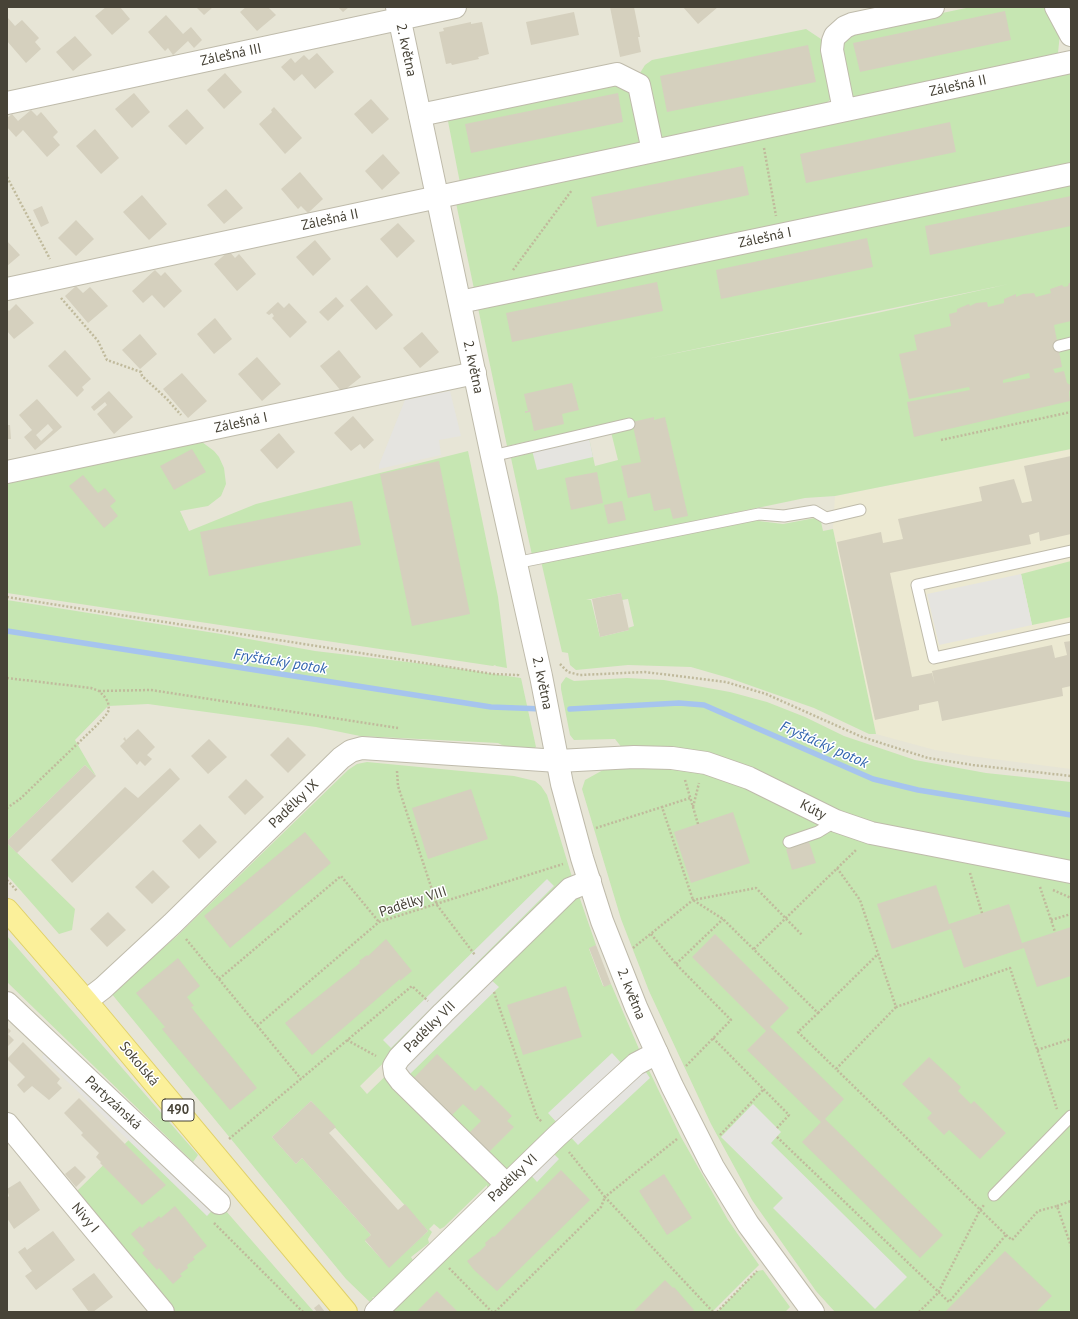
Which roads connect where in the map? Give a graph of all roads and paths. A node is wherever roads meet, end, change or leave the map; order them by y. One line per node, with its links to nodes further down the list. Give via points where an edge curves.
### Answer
1 (455, 7): 4 (street, Zálešná III)
2 (933, 7): 8 (street, via 852,24 835,36 832,50)
3 (1056, 7): 5 (street)
4 (398, 13): 7 (street, Zálešná III); 9 (street, 2. května)
5 (1071, 36)
6 (1071, 62): 8 (street, Zálešná II)
7 (7, 103)
8 (844, 110): 10 (street, Zálešná II)
9 (420, 115): 11 (street, via 617,74 639,85); 15 (street, 2. května)
10 (760, 128): 11 (street, Zálešná II); 16 (path)
11 (653, 151): 15 (street, Zálešná II)
12 (1071, 174): 16 (street, Zálešná I)
13 (7, 177): 17 (path)
14 (573, 189): 19 (path)
15 (438, 197): 17 (street, Zálešná II); 20 (street, 2. května)
16 (780, 235): 19 (street, Zálešná I)
17 (52, 279): 18 (street, Zálešná II); 26 (path, via 98,341 107,360 141,372)
18 (7, 289)
19 (495, 295): 20 (street, Zálešná I)
20 (460, 302): 23 (street, 2. května)
21 (1071, 343): 22 (lane)
22 (1058, 346)
23 (475, 373): 26 (street, Zálešná I); 28 (street, 2. května)
24 (1071, 412): 27 (path)
25 (629, 424): 28 (lane)
26 (195, 432): 29 (street, Zálešná I)
27 (941, 440)
28 (492, 456): 32 (street, 2. května)
29 (7, 472)
30 (860, 510): 32 (lane, via 826,518 814,511 784,516 759,514)
31 (1071, 551): 34 (lane, via 917,585 934,658)
32 (515, 563): 37 (street, 2. května)
33 (7, 597): 37 (path, via 493,674 518,675 520,662)
34 (1071, 628)
35 (559, 657): 36 (path)
36 (560, 664): 37 (path); 37 (path, via 554,659); 45 (path, via 568,672 580,675 645,672 726,682 766,694 862,737 928,758 973,766)
37 (546, 668): 42 (street, 2. května, via 553,739)
38 (7, 678): 39 (path)
39 (99, 691): 40 (path, via 151,690); 47 (path, via 108,702 109,710 106,715 20,799)
40 (403, 729)
41 (397, 750): 42 (street, Padělky IX); 62 (path, via 398,786); 70 (street, Padělky IX, via 362,748 345,754)
42 (558, 761): 50 (street, Kúty, via 634,757 672,758 706,763 749,778); 55 (street, 2. května)
43 (683, 775): 46 (path)
44 (700, 776): 49 (path)
45 (1071, 776)
46 (690, 798): 48 (path); 49 (path)
47 (7, 808)
48 (662, 808): 52 (path); 61 (path)
49 (693, 808): 51 (path)
50 (836, 821): 53 (lane, via 818,832); 58 (street, Kúty, via 871,833)
51 (698, 824)
52 (596, 828)
53 (788, 842)
54 (863, 844): 56 (path)
55 (582, 858): 60 (street, 2. května); 62 (path, Padělky VIII)
56 (837, 868): 66 (path); 76 (path, via 860,900)
57 (969, 870): 64 (path)
58 (1071, 872)
59 (1038, 880): 68 (path)
60 (590, 881): 78 (street, Padělky VII, via 570,889); 90 (street, 2. května, via 636,1007)
61 (693, 900): 66 (path, via 756,888); 67 (path); 72 (path)
62 (437, 905): 69 (path, Padělky VIII); 78 (path)
63 (7, 910): 80 (main road, Sokolská / 490)
64 (982, 913)
65 (1071, 914): 68 (path)
66 (786, 918): 73 (path); 74 (path)
67 (723, 919): 74 (path); 77 (path)
68 (1051, 920): 71 (path)
69 (379, 922): 79 (path, via 341,876); 85 (path, Padělky VIII)
70 (172, 924): 79 (path); 80 (street, Padělky IX)
71 (1055, 932)
72 (651, 934): 75 (path); 77 (path)
73 (802, 935)
74 (754, 949): 84 (path)
75 (628, 952)
76 (878, 954): 82 (path); 84 (path)
77 (676, 964): 86 (path, via 731,1020)
78 (487, 971): 83 (street, Padělky VII); 101 (path, via 537,1117)
79 (219, 979): 85 (path)
80 (86, 1001): 119 (main road, Sokolská / 490)
81 (7, 1003): 109 (street, Partyzánská)
82 (896, 1007): 89 (path, via 1010,968); 93 (path)
83 (443, 1013): 88 (path, via 412,986); 91 (street, Padělky VII, via 398,1058)
84 (818, 1013): 93 (path, via 798,1032)
85 (257, 1026): 94 (path)
86 (713, 1038): 92 (path); 95 (path)
87 (1071, 1039): 89 (path)
88 (347, 1040): 91 (path); 94 (path)
89 (1037, 1050): 98 (path)
90 (657, 1053): 99 (street, 2. května); 101 (street, Padělky VI, via 636,1064)
91 (394, 1066): 105 (street, Padělky VII, via 395,1073 401,1081)
92 (685, 1066)
93 (836, 1069): 111 (path)
94 (301, 1079): 104 (path)
95 (764, 1090): 100 (path, via 789,1115); 102 (path)
96 (1071, 1116): 98 (lane)
97 (7, 1124): 117 (street, Nivy I)
98 (1063, 1125): 106 (lane)
99 (693, 1128): 107 (path); 115 (street, 2. května, via 725,1187)
100 (777, 1128)
101 (557, 1136): 105 (street, Padělky VI); 107 (path)
102 (719, 1136)
103 (777, 1137): 116 (path)
104 (228, 1139)
105 (506, 1184): 114 (street, Padělky VI)
106 (994, 1195)
107 (605, 1197): 122 (path, via 601,1207); 123 (path)
108 (1071, 1201): 110 (path)
109 (219, 1203): 118 (path, via 207,1216)
110 (1057, 1206): 112 (path, via 1038,1212 1012,1240); 113 (path)
111 (980, 1210): 112 (path); 116 (path)
112 (1006, 1235): 116 (path, via 948,1302)
113 (1071, 1246)
114 (435, 1254): 120 (street, Padělky VI); 121 (path)
115 (771, 1256): 124 (path); 125 (street, 2. května)
116 (938, 1293): 126 (path)
117 (163, 1312)
118 (303, 1312)
119 (346, 1312)
120 (376, 1312)
121 (492, 1312)
122 (495, 1312)
123 (713, 1312)
124 (717, 1312)
125 (813, 1312)
126 (918, 1312)

